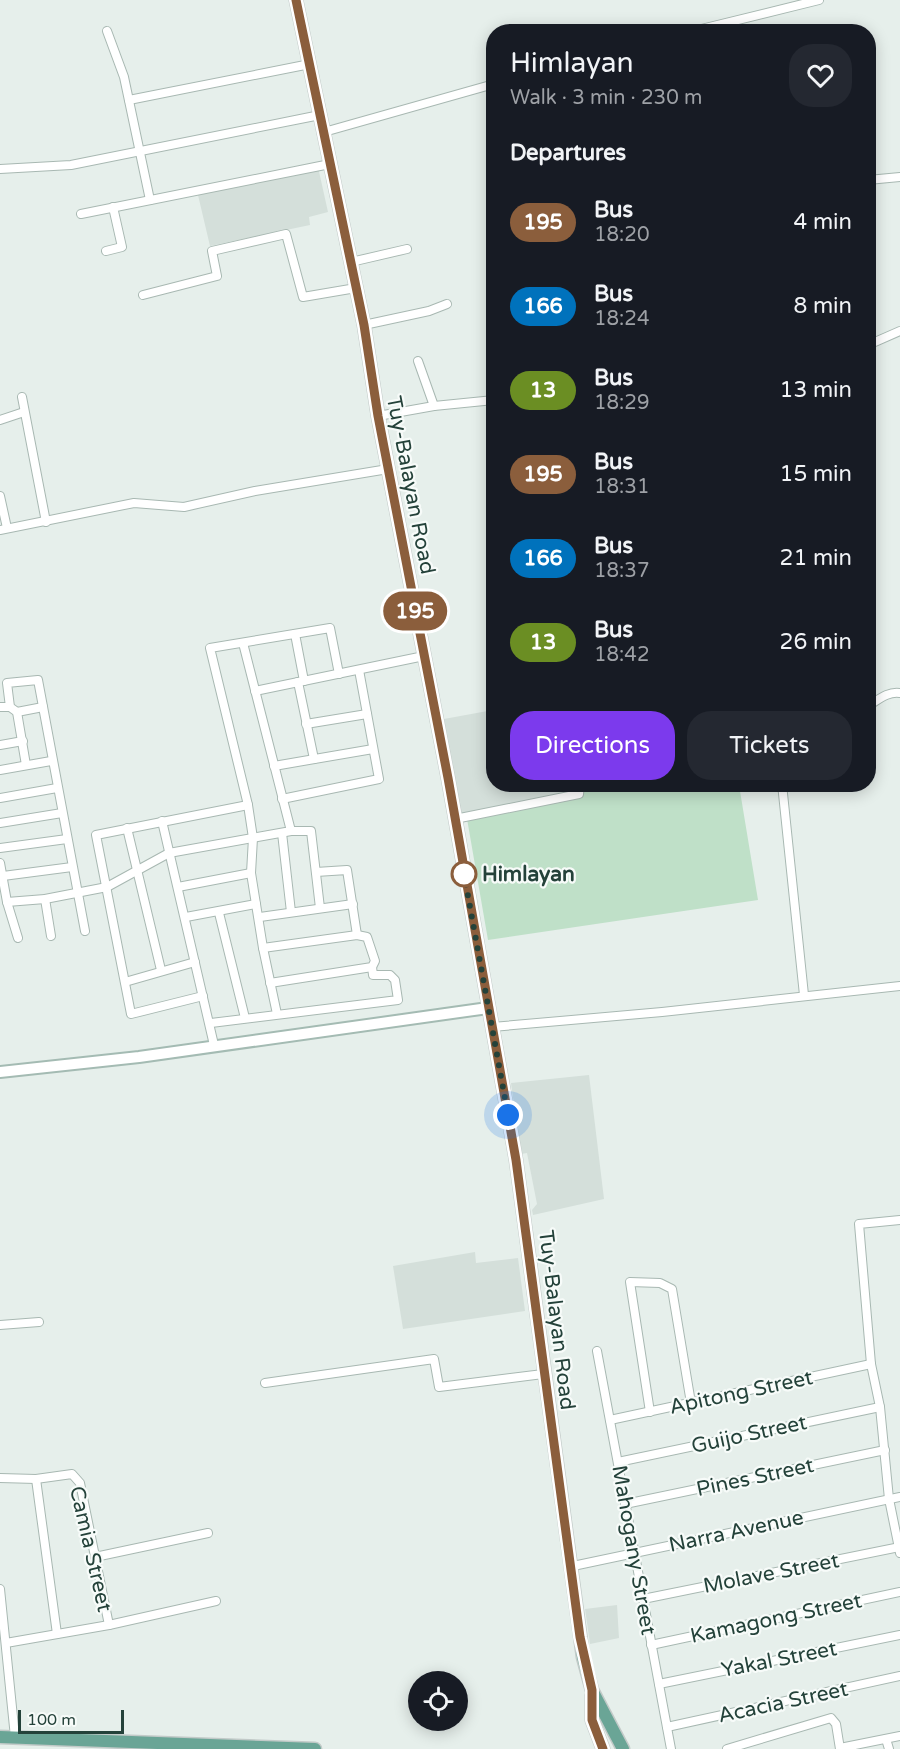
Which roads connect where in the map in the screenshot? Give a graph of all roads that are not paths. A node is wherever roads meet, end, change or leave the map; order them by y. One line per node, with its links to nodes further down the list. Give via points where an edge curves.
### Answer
1 (296, 0): 5 (main road, Tuy-Balayan Road)
2 (819, 0): 3 (street)
3 (721, 24)
4 (107, 31): 7 (street)
5 (310, 64): 7 (street); 8 (main road, Tuy-Balayan Road)
6 (486, 86): 9 (street)
7 (129, 99): 10 (street)
8 (321, 115): 9 (main road, Tuy-Balayan Road); 10 (street)
9 (324, 132): 11 (main road, Tuy-Balayan Road)
10 (141, 150): 12 (street, via 71,165); 15 (street)
11 (330, 164): 15 (street); 20 (main road, Tuy-Balayan Road)
12 (0, 169)
13 (900, 177): 14 (street)
14 (876, 179)
15 (150, 200): 16 (street)
16 (113, 207): 17 (street); 19 (street, via 122,247)
17 (81, 214)
18 (407, 249): 20 (street)
19 (106, 251)
20 (351, 262): 21 (main road, Tuy-Balayan Road)
21 (356, 288): 22 (street, via 303,297 286,234 212,251 217,276); 24 (main road, Tuy-Balayan Road)
22 (143, 295)
23 (447, 304): 24 (street)
24 (364, 325): 32 (main road, Tuy-Balayan Road)
25 (900, 331): 26 (street)
26 (876, 342)
27 (418, 362): 30 (street)
28 (22, 397): 31 (street)
29 (486, 401): 30 (street)
30 (434, 406): 32 (street)
31 (24, 411): 33 (street); 36 (street)
32 (378, 416): 34 (main road, Tuy-Balayan Road)
33 (0, 420)
34 (388, 469): 36 (street, via 184,507 134,503); 40 (main road, Tuy-Balayan Road)
35 (0, 496): 37 (street)
36 (46, 522): 37 (street)
37 (4, 529)
38 (295, 634): 39 (street); 42 (street, via 330,628); 43 (street)
39 (243, 643): 44 (street); 65 (street, via 210,648)
40 (424, 656): 41 (street); 67 (main road, Tuy-Balayan Road)
41 (359, 670): 42 (street); 50 (street)
42 (339, 674): 43 (street)
43 (301, 681): 44 (street); 51 (street)
44 (255, 691): 58 (street)
45 (900, 693): 46 (street)
46 (876, 701)
47 (42, 706): 49 (street); 49 (street, via 38,680 7,683); 56 (street)
48 (0, 707): 49 (street)
49 (13, 709): 52 (street)
50 (367, 714): 51 (street); 54 (street)
51 (306, 724): 55 (street)
52 (23, 741): 53 (street); 57 (street)
53 (0, 745)
54 (373, 749): 55 (street); 64 (street, via 379,779)
55 (314, 759): 58 (street)
56 (51, 761): 57 (street); 60 (street)
57 (26, 765): 59 (street)
58 (274, 766): 64 (street)
59 (0, 770)
60 (57, 788): 63 (street); 66 (street)
61 (579, 792): 67 (street)
62 (783, 792): 106 (street)
63 (0, 798)
64 (282, 799): 71 (street)
65 (248, 805): 68 (street); 73 (street)
66 (62, 813): 69 (street); 74 (street)
67 (455, 819): 108 (main road, Tuy-Balayan Road)
68 (162, 821): 70 (street); 76 (street)
69 (0, 823)
70 (127, 828): 79 (street); 83 (street, via 96,835)
71 (291, 831): 72 (street); 80 (street, via 311,831)
72 (282, 833): 73 (street); 91 (street)
73 (253, 838): 76 (street); 81 (street)
74 (67, 839): 75 (street); 78 (street)
75 (0, 848)
76 (169, 853): 79 (street); 84 (street)
77 (0, 863): 82 (street)
78 (72, 867): 82 (street); 85 (street)
79 (137, 871): 83 (street); 102 (street)
80 (316, 872): 89 (street, via 347,870); 90 (street)
81 (251, 873): 84 (street); 88 (street)
82 (3, 876): 87 (street)
83 (107, 887): 85 (street); 103 (street)
84 (178, 887): 93 (street)
85 (77, 893): 86 (street); 95 (street)
86 (45, 899): 87 (street); 97 (street)
87 (7, 902): 98 (street)
88 (256, 904): 92 (street); 94 (street)
89 (353, 904): 90 (street); 96 (street)
90 (320, 908): 91 (street)
91 (291, 912): 94 (street)
92 (219, 913): 93 (street); 110 (street)
93 (186, 917): 100 (street)
94 (260, 917): 99 (street)
95 (85, 931)
96 (357, 935): 99 (street); 101 (street, via 367,937 375,961)
97 (51, 936)
98 (18, 938)
99 (263, 948): 104 (street)
100 (195, 963): 102 (street); 107 (street)
101 (372, 967): 104 (street); 109 (street, via 373,975 390,975 395,980 398,1000)
102 (161, 970): 103 (street)
103 (125, 982): 107 (street, via 131,1014)
104 (270, 982): 109 (street)
105 (900, 986): 106 (street)
106 (804, 995): 112 (street)
107 (203, 996): 111 (street)
108 (488, 1008): 112 (main road, Tuy-Balayan Road); 113 (street)
109 (277, 1014): 110 (street)
110 (245, 1018): 111 (street)
111 (211, 1023): 113 (street)
112 (492, 1027): 120 (main road, Tuy-Balayan Road, via 516,1160)
113 (214, 1045): 114 (street)
114 (0, 1072)
115 (900, 1220): 119 (street, via 859,1224)
116 (39, 1322): 117 (street)
117 (0, 1324)
118 (597, 1351): 125 (street, Mahogany Street)
119 (871, 1364): 122 (street, Apitong Street); 123 (street)
120 (543, 1374): 121 (street, via 439,1387 434,1359); 137 (main road, Tuy-Balayan Road)
121 (265, 1383)
122 (692, 1403): 124 (street, Apitong Street); 124 (street, via 672,1289 660,1283 630,1282)
123 (880, 1407): 126 (street); 127 (street, Guijo Street)
124 (650, 1412): 125 (street, Apitong Street)
125 (610, 1420): 127 (street, Mahogany Street)
126 (885, 1450): 131 (street); 132 (street, Pines Street)
127 (618, 1462): 132 (street, Mahogany Street)
128 (0, 1478): 129 (street, Camia Street)
129 (36, 1479): 136 (street, Camia Street, via 72,1474 80,1483); 143 (street)
130 (900, 1497): 131 (street, Narra Avenue)
131 (889, 1499): 134 (street); 135 (street, Narra Avenue)
132 (626, 1504): 135 (street, Mahogany Street)
133 (208, 1533): 136 (street)
134 (900, 1549): 140 (street, Molave Street)
135 (634, 1553): 137 (street, Narra Avenue); 140 (street, Mahogany Street)
136 (95, 1557): 142 (street, Camia Street)
137 (573, 1566): 158 (main road, Tuy-Balayan Road, via 583,1657)
138 (0, 1589): 145 (street)
139 (900, 1592): 146 (street, Kamagong Street)
140 (643, 1599): 146 (street, Mahogany Street)
141 (216, 1602): 142 (street)
142 (109, 1625): 143 (street)
143 (57, 1634): 145 (street)
144 (900, 1635): 150 (street, Yakal Street)
145 (6, 1643): 148 (street)
146 (651, 1645): 150 (street, Mahogany Street)
147 (900, 1676): 151 (street, Acacia Street)
148 (10, 1683): 149 (street); 154 (street)
149 (0, 1684)
150 (659, 1684): 151 (street, Mahogany Street)
151 (667, 1727): 161 (street, Mahogany Street)
152 (900, 1736): 155 (street)
153 (0, 1737): 154 (main road)
154 (15, 1737): 156 (main road)
155 (886, 1739): 159 (street); 163 (street)
156 (131, 1745): 157 (main road)
157 (144, 1745): 160 (main road)
158 (613, 1748)
159 (840, 1748): 162 (street, via 836,1724 831,1718)
160 (315, 1749)
161 (671, 1749)
162 (727, 1749)
163 (889, 1749)

